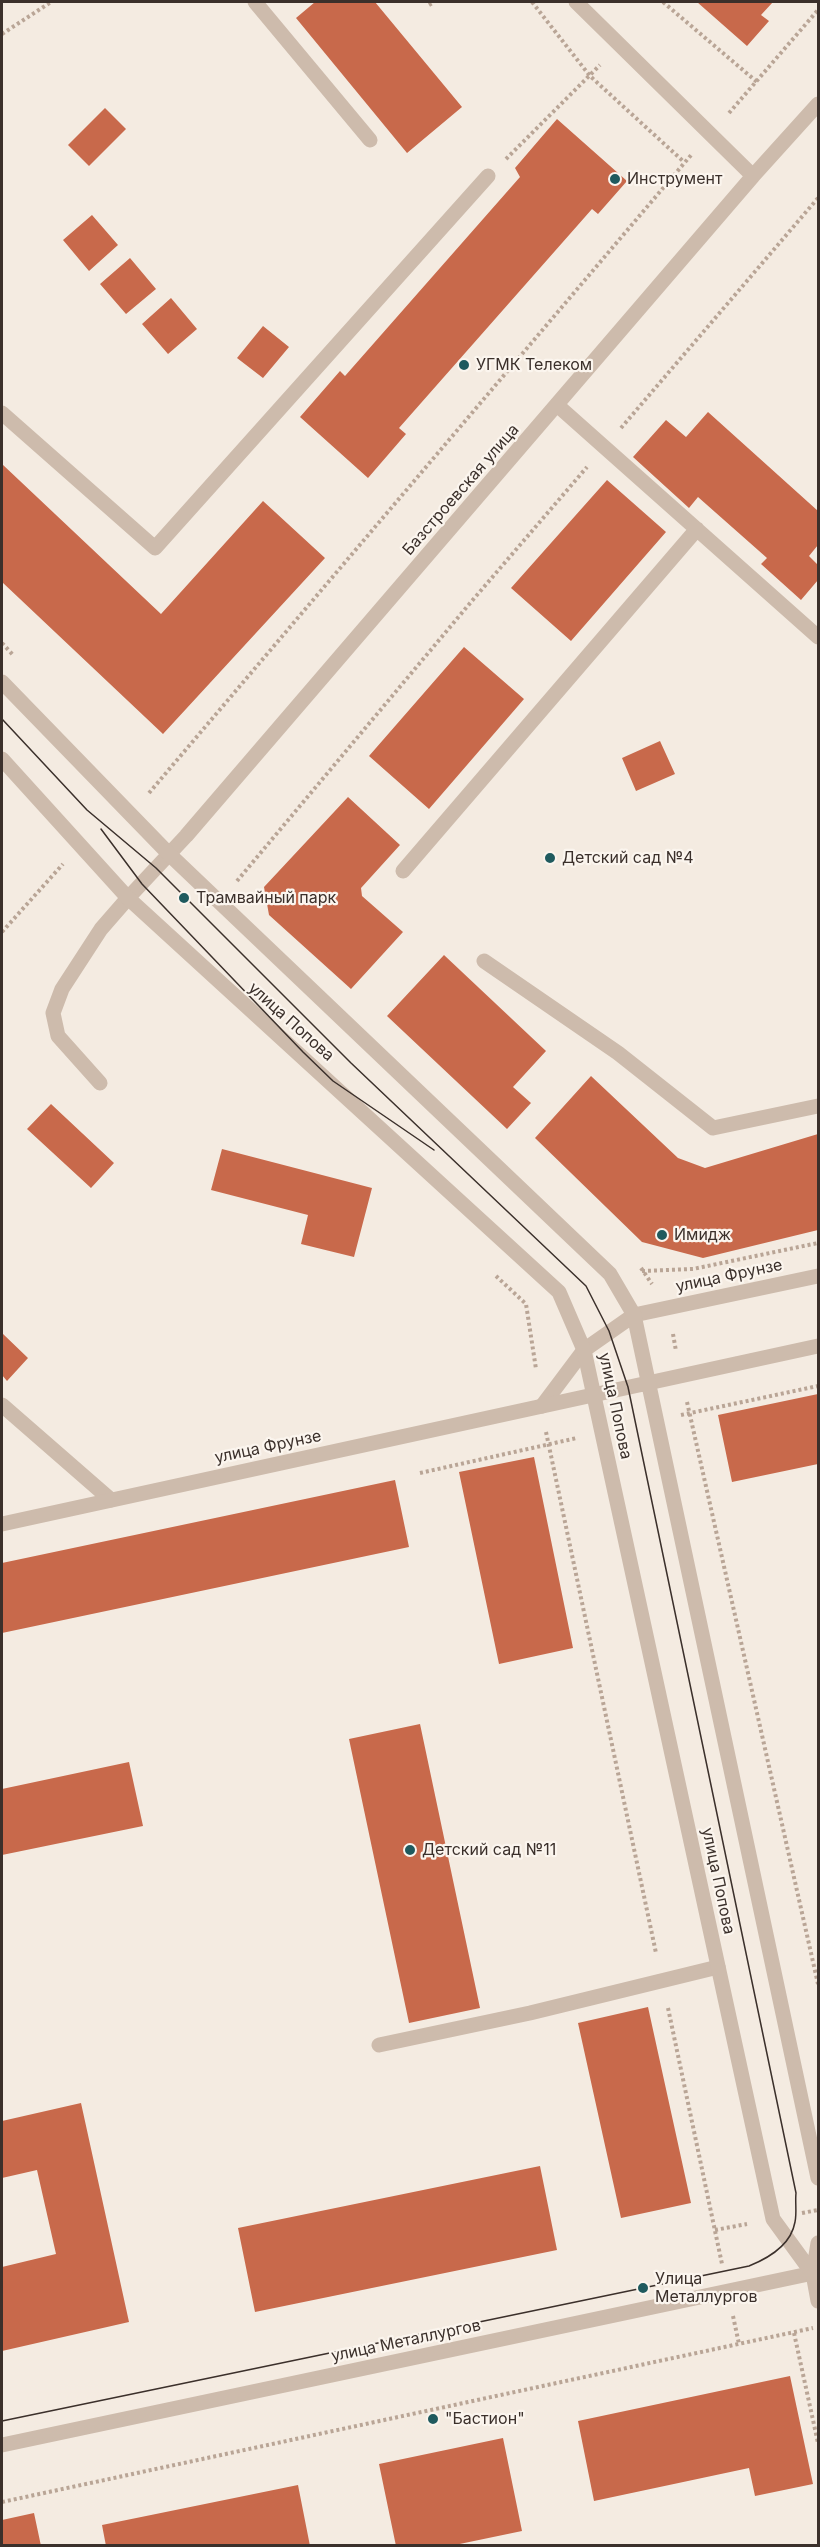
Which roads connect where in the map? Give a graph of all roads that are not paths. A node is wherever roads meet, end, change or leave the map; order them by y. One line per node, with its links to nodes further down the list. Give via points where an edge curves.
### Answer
1 (255, 2): 4 (street)
2 (576, 2): 6 (street)
3 (819, 104): 6 (street, Базстроевская улица)
4 (370, 140)
5 (488, 176): 8 (street, via 155,548)
6 (753, 176): 7 (street, Базстроевская улица)
7 (557, 405): 9 (street); 13 (street, Базстроевская улица)
8 (2, 413)
9 (697, 529): 10 (street); 14 (street)
10 (819, 637)
11 (2, 682): 13 (street)
12 (2, 759): 15 (street, улица Попова)
13 (170, 854): 15 (street, Базстроевская улица); 20 (street, via 610,1274)
14 (403, 871)
15 (128, 898): 17 (street, Базстроевская улица, via 101,929 62,988 53,1013 58,1036); 22 (street, улица Попова, via 559,1292)
16 (484, 961): 18 (street, via 618,1053 713,1128)
17 (100, 1083)
18 (819, 1106)
19 (819, 1276): 20 (street, улица Фрунзе)
20 (634, 1315): 22 (street, улица Фрунзе); 23 (street)
21 (819, 1346): 23 (street, улица Фрунзе)
22 (584, 1350): 24 (street, улица Попова); 26 (street, улица Фрунзе)
23 (648, 1383): 24 (street, улица Фрунзе); 31 (street)
24 (594, 1394): 26 (street, улица Фрунзе); 29 (street, улица Попова)
25 (2, 1405): 27 (street)
26 (542, 1406): 27 (street, улица Фрунзе)
27 (111, 1500): 28 (street, улица Фрунзе)
28 (2, 1524)
29 (718, 1967): 30 (street); 33 (street, улица Попова, via 773,2219)
30 (379, 2045)
31 (819, 2178)
32 (819, 2243): 33 (street, улица Попова)
33 (816, 2273): 34 (street, улица Попова); 35 (street, улица Металлургов)
34 (819, 2301)
35 (2, 2445)

